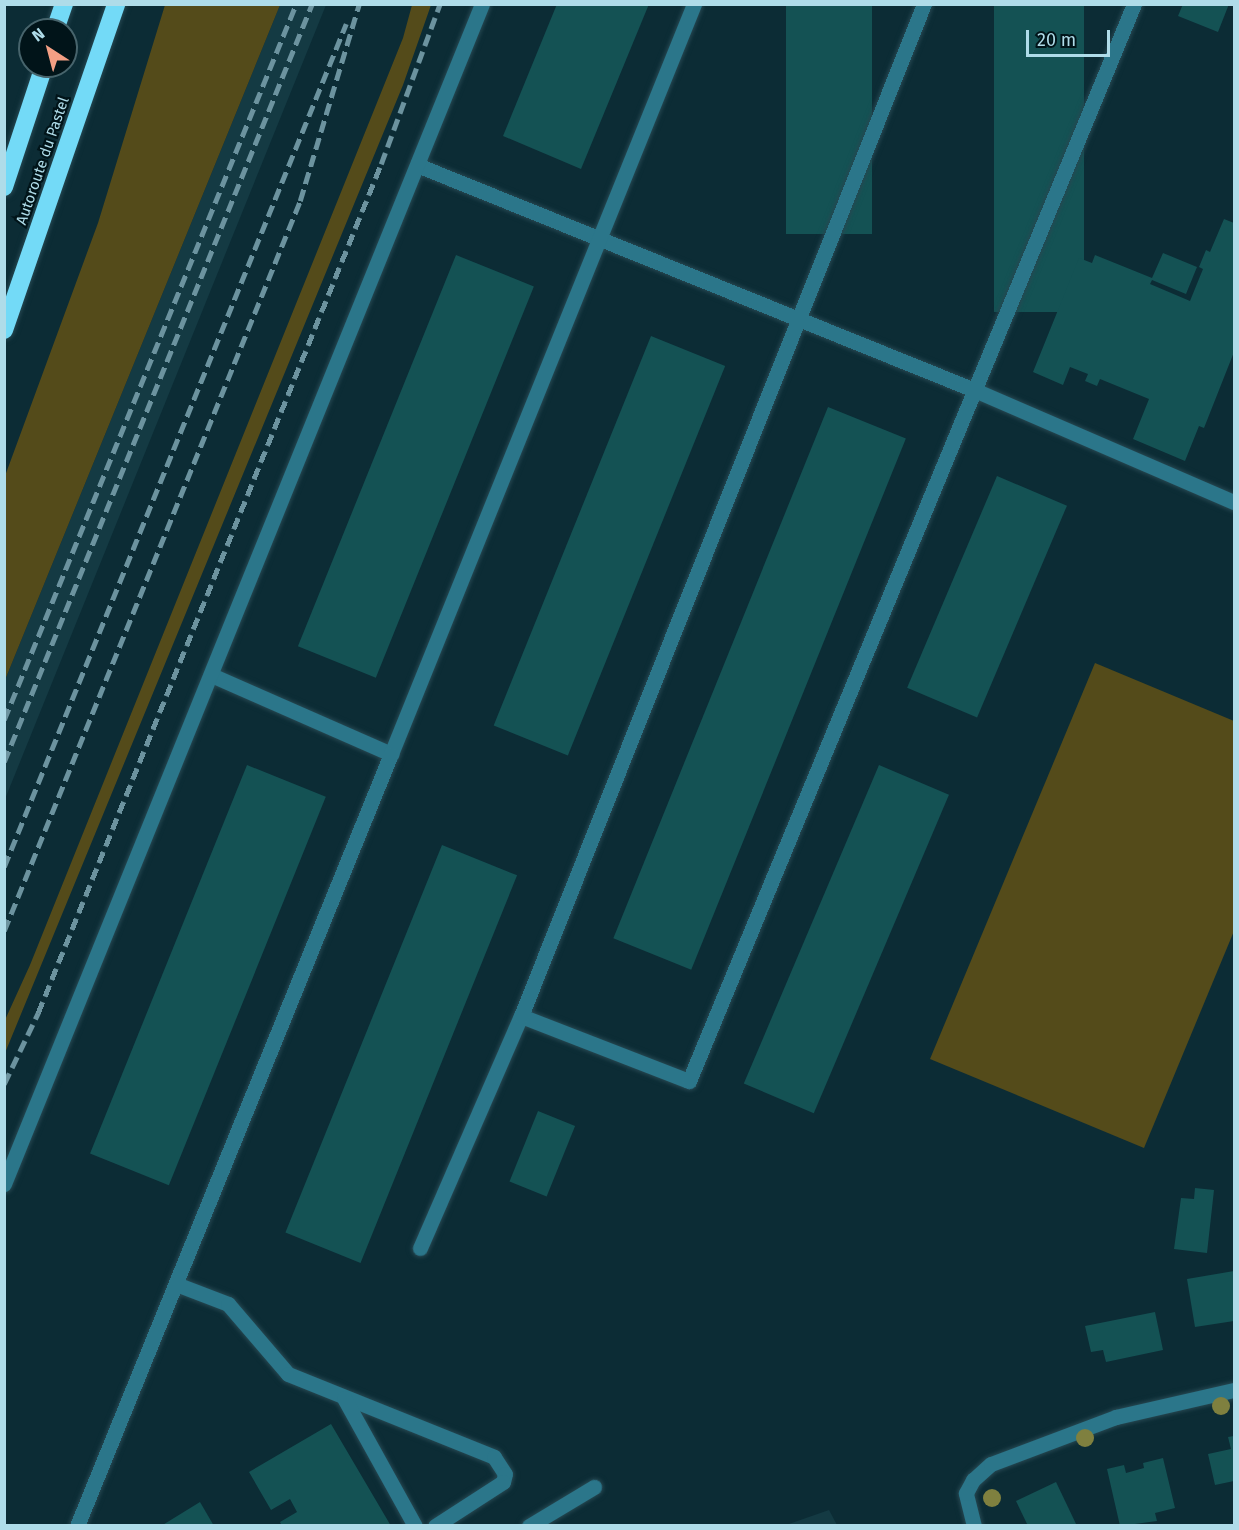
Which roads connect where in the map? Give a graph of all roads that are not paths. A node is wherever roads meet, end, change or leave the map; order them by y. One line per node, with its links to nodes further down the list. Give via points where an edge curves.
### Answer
1 (116, 4): 11 (highway, Autoroute du Pastel)
2 (482, 4): 7 (street)
3 (694, 4): 9 (street)
4 (924, 4): 10 (street)
5 (1134, 4): 12 (street)
6 (40, 78): 8 (highway, Autoroute du Pastel)
7 (417, 165): 9 (street); 14 (street)
8 (4, 187)
9 (599, 240): 10 (street); 15 (street)
10 (798, 317): 12 (street); 16 (street)
11 (4, 330)
12 (977, 391): 13 (street); 16 (street, via 689,1081)
13 (1234, 501)
14 (211, 675): 15 (street); 17 (street)
15 (391, 754): 19 (street)
16 (521, 1016): 18 (street)
17 (4, 1184)
18 (420, 1248)
19 (176, 1284): 21 (street, via 228,1304 288,1374); 23 (street)
20 (1234, 1390): 27 (street, via 1116,1417 991,1464 973,1480 966,1493)
21 (344, 1398): 24 (street); 25 (street, via 500,1462 505,1474 503,1482)
22 (594, 1487): 26 (street)
23 (77, 1526)
24 (416, 1526)
25 (435, 1526)
26 (529, 1526)
27 (974, 1526)

